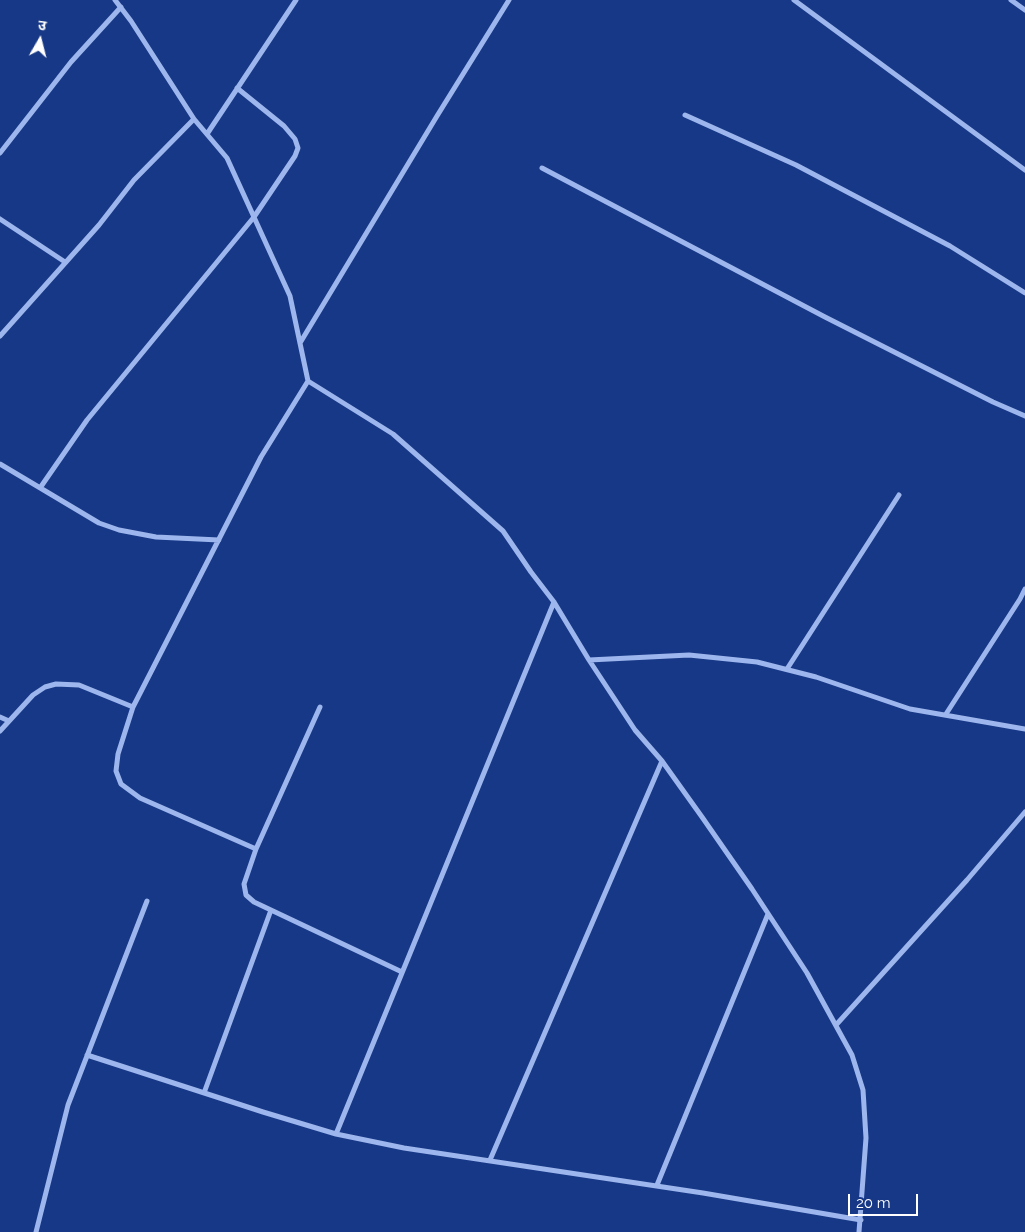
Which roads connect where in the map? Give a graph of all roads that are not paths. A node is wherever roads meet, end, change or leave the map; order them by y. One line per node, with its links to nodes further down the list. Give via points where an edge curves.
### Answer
1 (115, 0): 6 (street)
2 (296, 0): 8 (street)
3 (509, 0): 20 (street)
4 (794, 0): 14 (street)
5 (1011, 0): 7 (street)
6 (121, 7): 10 (street); 12 (street, via 72,62)
7 (1025, 10)
8 (237, 88): 11 (street); 15 (street, via 284,126 298,148)
9 (685, 115): 18 (street, via 796,166 933,237)
10 (194, 119): 11 (street); 17 (street, via 134,180)
11 (207, 134): 15 (street, via 227,158)
12 (0, 153)
13 (542, 168): 22 (street, via 825,317)
14 (1025, 170)
15 (254, 217): 20 (street, via 290,296); 24 (street, via 87,420)
16 (0, 219): 17 (street)
17 (65, 262): 19 (street)
18 (1025, 293)
19 (0, 336)
20 (300, 343): 21 (street)
21 (308, 381): 26 (street, via 261,457); 28 (street, via 393,434 469,500 503,531)
22 (1025, 416)
23 (0, 464): 24 (street)
24 (40, 488): 26 (street, via 99,523 119,530 156,537)
25 (899, 495): 30 (street)
26 (219, 540): 32 (street)
27 (1025, 589): 33 (street)
28 (554, 602): 29 (street); 44 (street)
29 (589, 660): 30 (street, via 689,655 758,662); 38 (street, via 635,730)
30 (787, 669): 33 (street, via 910,709)
31 (320, 706): 40 (street)
32 (133, 707): 35 (street, via 79,686 56,684 45,686 33,695); 40 (street, via 118,754 116,771 122,784 140,798)
33 (946, 714): 36 (street)
34 (0, 717): 35 (street)
35 (9, 721): 37 (street)
36 (1025, 729)
37 (0, 731)
38 (662, 761): 43 (street); 49 (street)
39 (1025, 812): 45 (street)
40 (256, 849): 42 (street, via 244,884 246,895)
41 (147, 902): 46 (street)
42 (271, 910): 44 (street); 47 (street)
43 (768, 914): 45 (street); 50 (street)
44 (402, 972): 48 (street)
45 (836, 1025): 51 (street, via 852,1055 863,1090 866,1138)
46 (87, 1055): 47 (street); 52 (street, via 68,1105)
47 (204, 1093): 48 (street)
48 (336, 1134): 49 (street)
49 (490, 1160): 50 (street)
50 (657, 1185): 51 (street)
51 (860, 1220): 53 (street)
52 (36, 1232)
53 (860, 1232)

